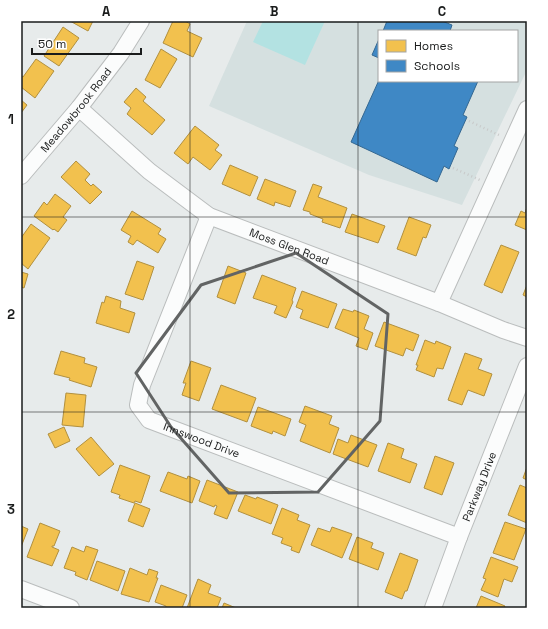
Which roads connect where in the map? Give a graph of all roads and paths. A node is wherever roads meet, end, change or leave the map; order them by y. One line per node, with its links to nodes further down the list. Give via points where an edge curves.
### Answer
1 (141, 21): 2 (street, Meadowbrook Road, via 121,53)
2 (79, 108): 7 (street, Meadowbrook Road); 9 (street, Moss Glen Road, via 149,171)
3 (527, 109): 5 (street)
4 (469, 121): 5 (path)
5 (513, 141): 8 (street)
6 (453, 168): 8 (path)
7 (21, 176)
8 (492, 186): 10 (street)
9 (209, 216): 10 (street, Moss Glen Road); 13 (street, Innswood Drive, via 142,385 138,405 145,415 149,420)
10 (439, 303): 11 (street, Moss Glen Road)
11 (527, 338)
12 (527, 366): 13 (street, Parkway Drive)
13 (459, 537): 16 (street, Parkway Drive)
14 (21, 589): 15 (street)
15 (71, 608)
16 (433, 608)

